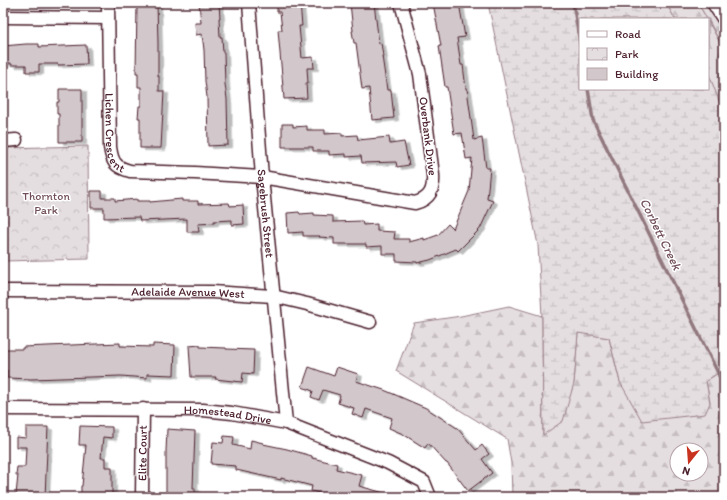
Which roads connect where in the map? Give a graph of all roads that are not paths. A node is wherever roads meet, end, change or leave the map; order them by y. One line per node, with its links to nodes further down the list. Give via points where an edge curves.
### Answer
1 (108, 3): 6 (street, Lichen Crescent)
2 (249, 3): 10 (street, Sagebrush Street)
3 (401, 3): 10 (street, Overbank Drive, via 420,74 434,185 429,195 424,201 415,203)
4 (713, 3): 7 (street)
5 (3, 17): 6 (street)
6 (108, 18): 10 (street, Lichen Crescent, via 110,147 115,164 130,171)
7 (724, 20)
8 (16, 140): 9 (street)
9 (3, 141)
10 (262, 177): 12 (street, Sagebrush Street)
11 (3, 291): 12 (street, Adelaide Avenue West, via 212,292)
12 (273, 296): 13 (street, Adelaide Avenue West); 16 (street, Sagebrush Street)
13 (370, 322)
14 (143, 409): 15 (street, Homestead Drive); 16 (street, Homestead Drive, via 232,412); 17 (street, Elite Court)
15 (3, 410)
16 (286, 423): 18 (street, Homestead Drive, via 388,463 424,482)
17 (142, 497)
18 (430, 497)

